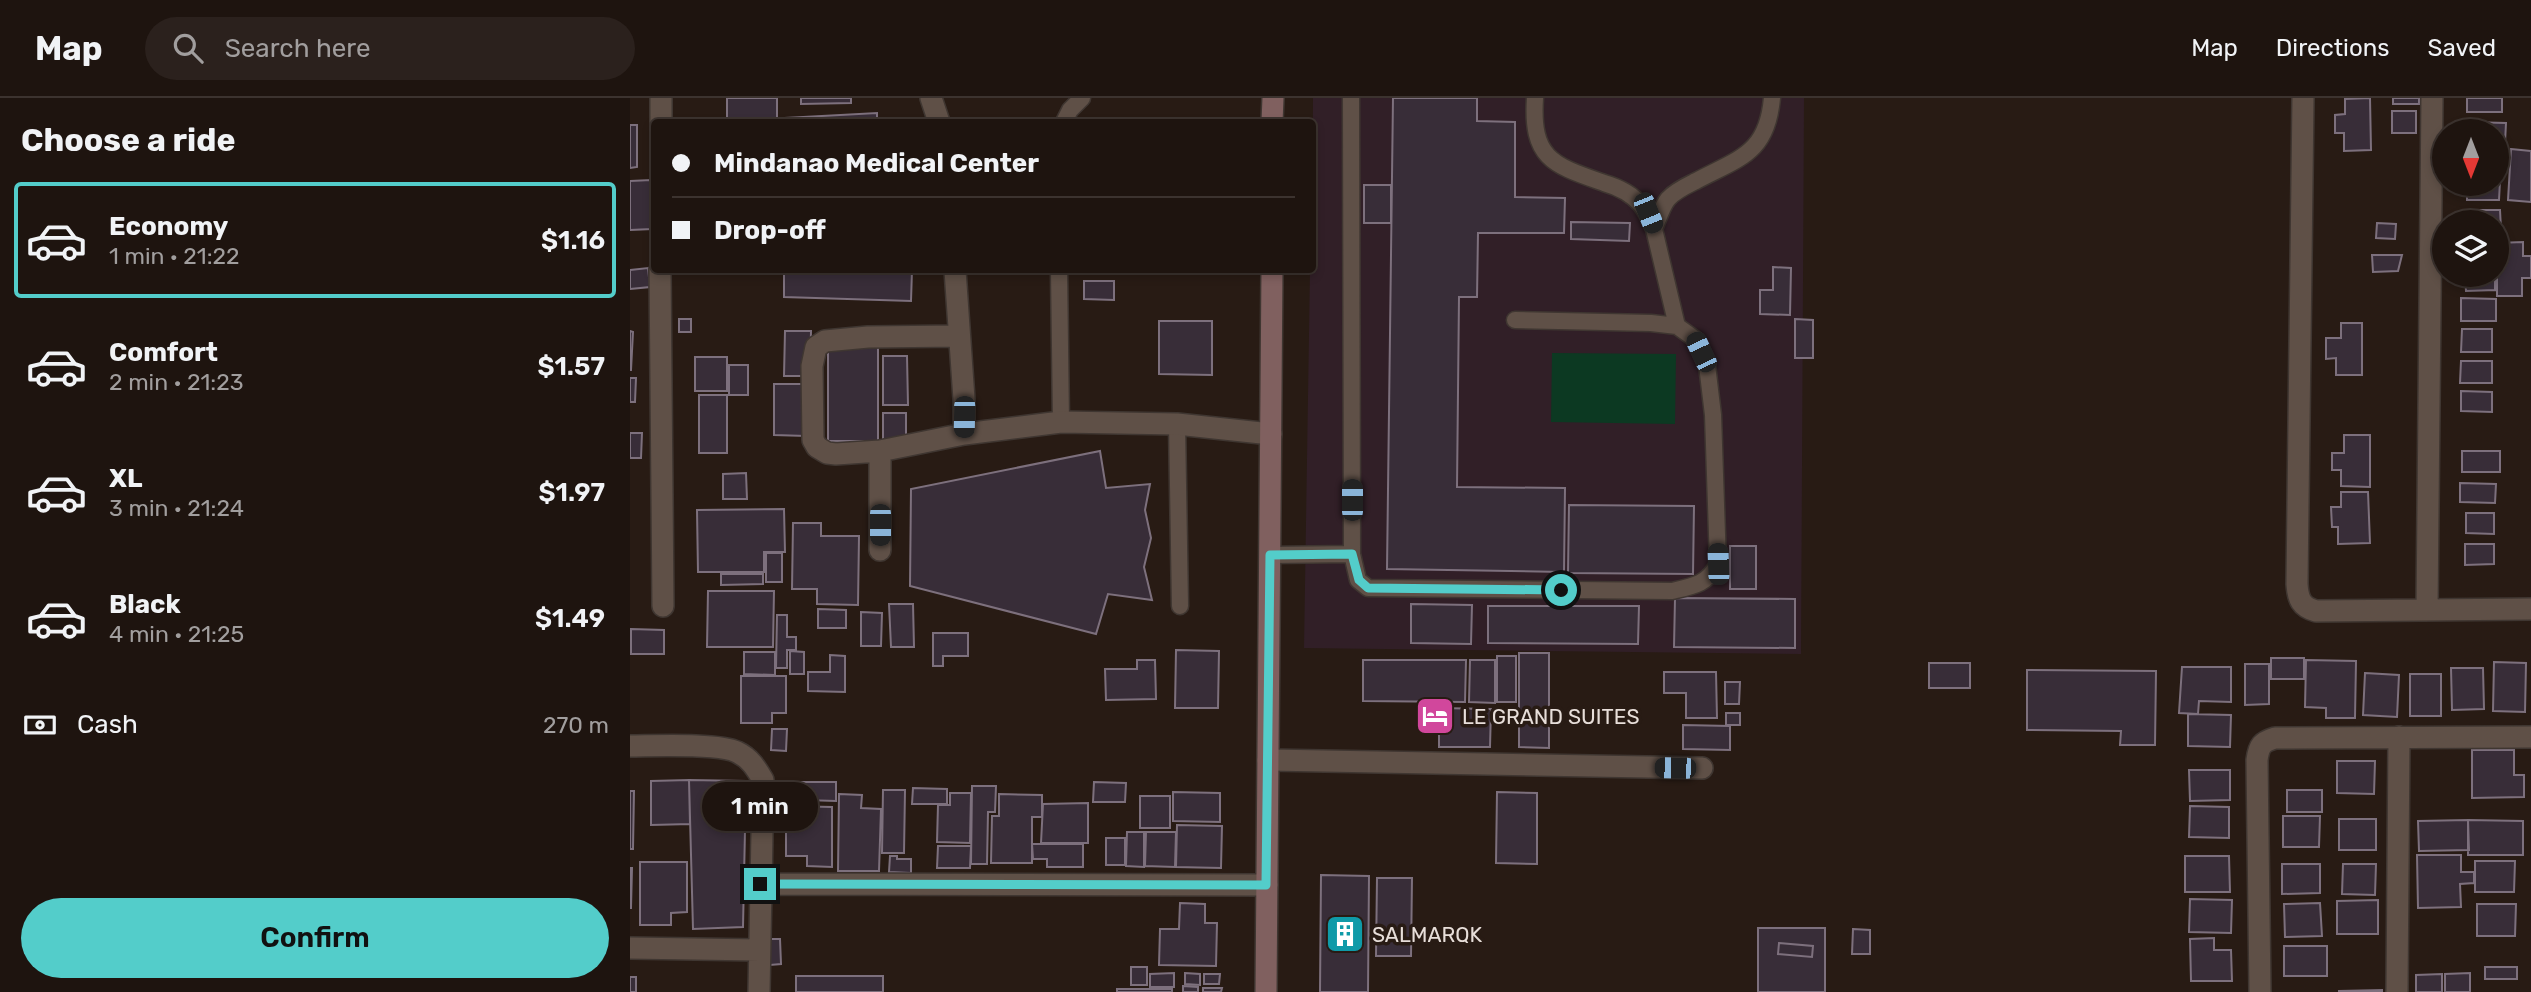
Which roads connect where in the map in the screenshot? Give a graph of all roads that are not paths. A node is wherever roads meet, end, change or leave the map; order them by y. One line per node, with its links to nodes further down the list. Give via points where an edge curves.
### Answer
1 (661, 98): 10 (street)
2 (931, 98): 11 (street)
3 (1082, 98): 12 (lane)
4 (1273, 98): 13 (main road)
5 (1351, 98): 28 (lane)
6 (1535, 98): 14 (lane, via 1535,132 1551,160 1619,188 1640,202)
7 (1772, 98): 14 (lane, via 1765,132 1748,155 1673,194)
8 (2303, 98): 33 (street, via 2298,595 2307,608 2316,611)
9 (2432, 98): 33 (street)
10 (661, 119)
11 (938, 119)
12 (1066, 119)
13 (1272, 119)
14 (1654, 229): 20 (lane)
15 (660, 273): 30 (street)
16 (955, 273): 21 (street)
17 (1059, 273): 22 (lane)
18 (1272, 273): 25 (main road)
19 (1515, 320): 20 (lane)
20 (1677, 326): 28 (lane, via 1695,339 1707,365 1713,415 1718,564 1699,585 1672,591 1368,588 1359,580)
21 (958, 336): 24 (street); 26 (street, via 835,340 816,347 813,440 817,447 836,454)
22 (1061, 422): 23 (street); 24 (street)
23 (1177, 424): 25 (street); 31 (lane)
24 (964, 434): 26 (street)
25 (1271, 434): 29 (main road)
26 (880, 451): 27 (street)
27 (880, 550)
28 (1352, 554): 29 (lane)
29 (1270, 555): 37 (main road)
30 (663, 606)
31 (1180, 606)
32 (2531, 609): 33 (street)
33 (2427, 610)
34 (2399, 737): 35 (street); 45 (street, via 2275,738 2258,748); 46 (street)
35 (2531, 737)
36 (630, 746): 39 (street, via 719,748 736,751 752,762 762,780)
37 (1268, 760): 38 (street); 40 (main road)
38 (1702, 768)
39 (760, 884): 40 (street); 42 (street)
40 (1266, 885): 44 (main road)
41 (630, 948): 42 (street)
42 (759, 950): 43 (street)
43 (759, 992)
44 (1266, 992)
45 (2260, 992)
46 (2396, 992)

